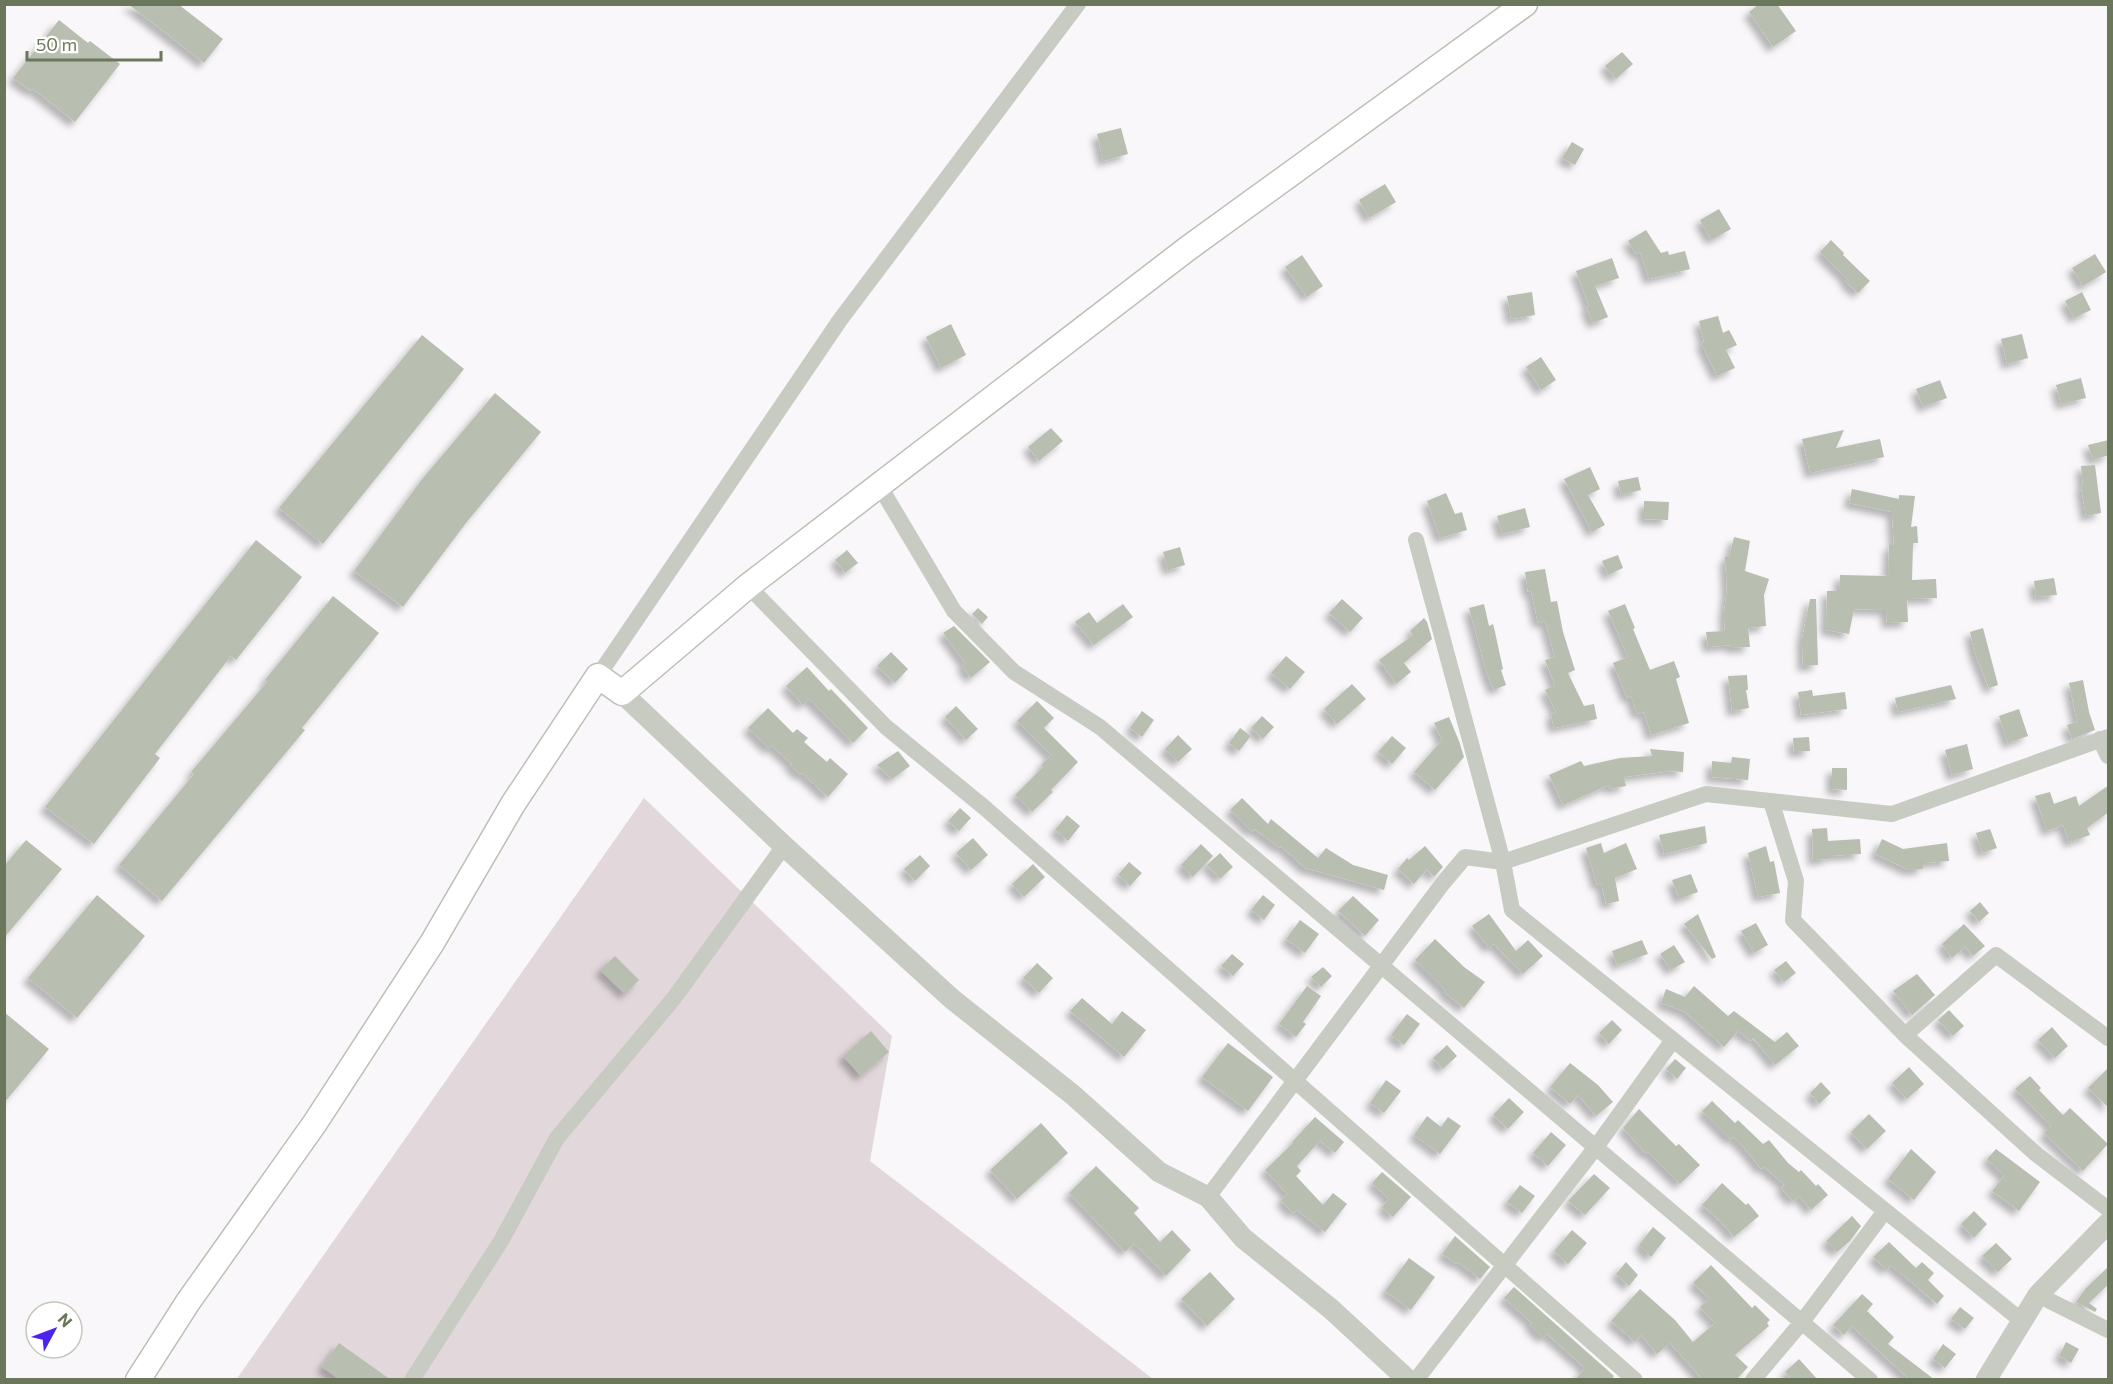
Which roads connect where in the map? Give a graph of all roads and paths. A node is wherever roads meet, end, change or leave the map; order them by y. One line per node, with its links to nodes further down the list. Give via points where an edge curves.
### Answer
1 (1078, 4): 6 (street, via 840,320)
2 (1525, 4): 3 (main road, via 1187,249)
3 (879, 486): 5 (main road); 13 (street, via 954,611 1014,672 1100,727)
4 (1416, 540): 12 (street)
5 (748, 586): 7 (main road); 17 (street, via 886,727 985,808)
6 (598, 676): 7 (main road); 28 (main road, via 513,804 432,943 315,1123 188,1302)
7 (622, 693): 11 (street)
8 (2104, 738): 9 (street); 10 (street, via 1892,814)
9 (2109, 756)
10 (1771, 801): 12 (street, via 1706,794); 14 (street, via 1796,881 1793,920)
11 (784, 846): 19 (street, via 952,999 1073,1095 1159,1172); 29 (street, via 674,998 557,1138 501,1241)
12 (1503, 862): 13 (street, via 1465,857); 16 (street, via 1512,910)
13 (1381, 965): 17 (street); 18 (street)
14 (1905, 1035): 15 (street, via 1995,955); 20 (street, via 2036,1154)
15 (2109, 1038)
16 (1673, 1040): 18 (street); 21 (street)
17 (1295, 1080): 19 (street); 23 (street)
18 (1596, 1147): 23 (street); 26 (street)
19 (1208, 1197): 30 (street, via 1243,1238 1331,1309)
20 (2109, 1209)
21 (1885, 1211): 25 (street); 26 (street)
22 (2109, 1223): 24 (street)
23 (1504, 1264): 31 (street); 32 (street)
24 (2038, 1295): 25 (street); 27 (street)
25 (2022, 1321): 35 (street)
26 (1802, 1322): 33 (street); 34 (street)
27 (2109, 1330)
28 (138, 1380)
29 (412, 1380)
30 (1408, 1380)
31 (1416, 1380)
32 (1635, 1380)
33 (1753, 1380)
34 (1870, 1380)
35 (1986, 1380)

